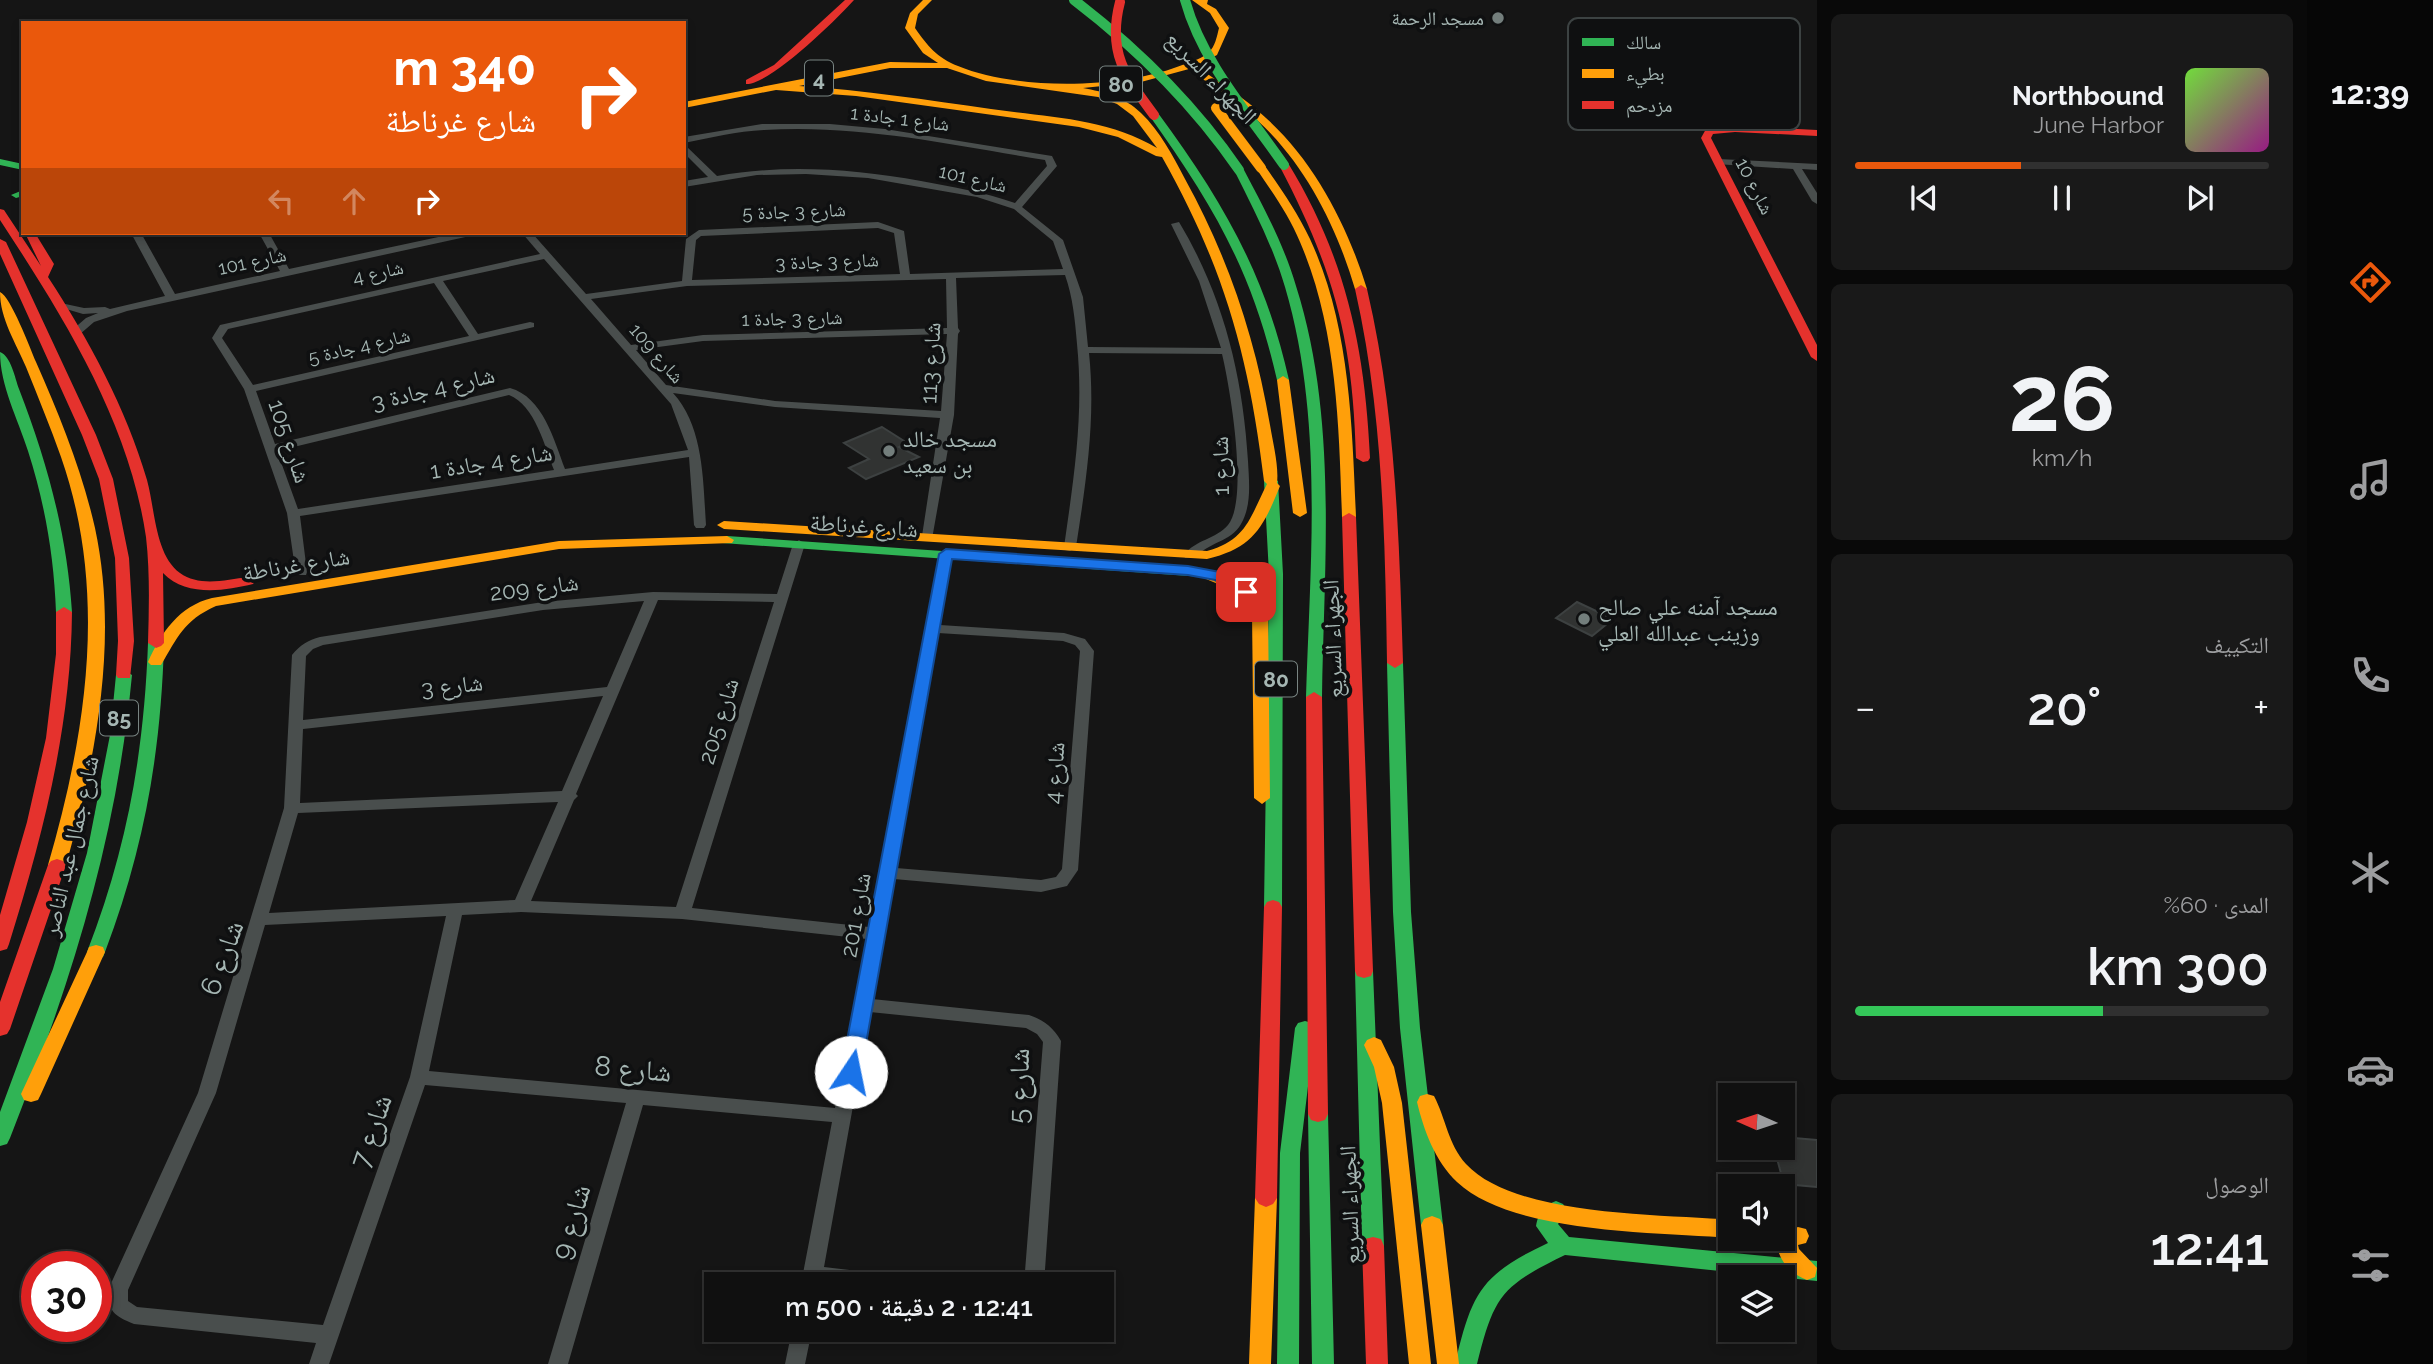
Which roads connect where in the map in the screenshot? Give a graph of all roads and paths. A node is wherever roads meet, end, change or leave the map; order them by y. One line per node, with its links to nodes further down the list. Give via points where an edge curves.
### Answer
1 (850, 0): 12 (main road, via 777,67)
2 (928, 0): 8 (main road, via 911,18)
3 (1074, 0): 91 (main road, الجهراء السريع / 80, bridge, via 1159,69 1208,124 1255,199 1284,268 1303,328 1313,387)
4 (1094, 0): 73 (main road, الجهراء السريع / 80, bridge, via 1152,46 1233,128 1306,241 1325,301 1342,405)
5 (1121, 0): 91 (main road, bridge, via 1111,29 1113,51 1125,77 1214,198 1240,246 1267,314 1294,445)
6 (1185, 0): 73 (main road, bridge, via 1202,42 1284,165 1336,265 1357,347 1362,391 1363,476)
7 (1201, 1): 10 (main road, 80, via 1220,19 1224,37 1209,58)
8 (911, 33): 9 (main road, 80, via 925,51); 11 (main road, 4, via 885,54)
9 (955, 67): 11 (main road, 4, via 898,65); 13 (main road, 80)
10 (1192, 68): 13 (main road, 80, via 1130,83); 106 (main road, الجهراء السريع, via 1268,125 1296,158 1328,208 1366,299 1376,345 1388,480)
11 (810, 75): 12 (main road, 4); 14 (main road, 4)
12 (749, 82): 15 (main road, 4)
13 (1052, 86): 21 (main road, 80, via 1121,103 1139,117)
14 (774, 87): 16 (main road, 4); 21 (main road, via 837,90 1086,126 1139,139)
15 (686, 94)
16 (686, 105)
17 (1817, 132): 22 (main road, شارع 10, via 1710,131 1706,138)
18 (686, 139): 31 (street, شارع 1 جادة 1, via 762,127 830,127 1049,158 1052,166)
19 (686, 149): 26 (street)
20 (2, 161): 23 (main road)
21 (1170, 161): 71 (main road, 80, via 1224,260 1245,325 1261,395)
22 (1719, 162): 24 (street); 64 (main road, شارع 10)
23 (21, 166)
24 (1796, 166): 25 (street); 29 (street)
25 (1817, 167)
26 (715, 179): 27 (street, شارع 101); 31 (street, شارع 101, via 757,172 857,174 979,194)
27 (686, 184)
28 (20, 193): 30 (main road)
29 (1817, 201)
30 (0, 202)
31 (1017, 207): 44 (street, شارع 101, via 1058,240)
32 (0, 212): 46 (main road)
33 (1176, 224): 62 (street, شارع 1, via 1199,266)
34 (31, 235): 46 (main road, via 48,264)
35 (137, 235): 50 (street)
36 (265, 235): 43 (street)
37 (400, 235): 41 (street)
38 (460, 235): 41 (street, شارع 101)
39 (529, 235): 42 (street, شارع 109)
40 (0, 242): 110 (main road, شارع جمال عبد الناصر / 85, via 106,478 122,558 126,634 116,763 90,883)
41 (407, 245): 43 (street, شارع 101)
42 (548, 254): 48 (street, شارع 4); 51 (street, شارع 109)
43 (285, 271): 50 (street, شارع 101)
44 (1071, 272): 45 (street, شارع 3 جادة 3); 61 (street, شارع 101)
45 (951, 275): 47 (street, شارع 3 جادة 3); 56 (street, شارع 113)
46 (43, 276): 53 (main road)
47 (905, 276): 49 (street, شارع 3 جادة 3); 49 (street, شارع 3 جادة 5, via 899,231 878,225 699,233 691,239)
48 (437, 280): 57 (street, شارع 4); 59 (street)
49 (687, 283): 51 (street, شارع 3 جادة 3)
50 (171, 297): 54 (street, شارع 101)
51 (586, 297): 60 (street, شارع 109)
52 (2, 300): 105 (main road, شارع جمال عبد الناصر / 85, via 78,487 93,561 95,599 93,682 78,777 52,888)
53 (60, 303): 54 (street, شارع 101, via 92,311); 58 (main road)
54 (124, 308): 58 (street, شارع 101, via 90,320)
55 (530, 325): 59 (street, شارع 4 جادة 5)
56 (955, 331): 60 (street, شارع 3 جادة 1, via 703,338); 67 (street, شارع 113)
57 (218, 332): 66 (street, شارع 105, via 217,338)
58 (75, 333): 80 (main road, via 137,471)
59 (476, 338): 66 (street, شارع 4 جادة 5)
60 (630, 348): 65 (street, شارع 109)
61 (1083, 350): 62 (street); 79 (street, شارع 101, via 1084,452)
62 (1227, 351): 82 (street, شارع 1, via 1238,392 1242,507 1231,531 1196,548)
63 (0, 356): 100 (main road, via 50,493 65,601 54,729 17,893)
64 (1817, 356)
65 (665, 388): 67 (street, via 775,404); 69 (street, شارع 109, via 677,403)
66 (250, 389): 68 (street, شارع 105)
67 (948, 415): 77 (street, شارع 113)
68 (270, 449): 70 (street, شارع 4 جادة 3, via 510,391 523,399 544,430); 72 (street, شارع 105)
69 (695, 453): 70 (street, شارع 4 جادة 1); 74 (street, شارع 109)
70 (560, 471): 72 (street, شارع 4 جادة 1)
71 (1273, 486): 82 (main road, شارع غرناطة, via 1255,530 1243,544); 102 (main road, 80)
72 (293, 513): 83 (street, شارع 105)
73 (1352, 514): 104 (main road, الجهراء السريع / 80)
74 (700, 525): 75 (main road, شارع غرناطة); 77 (main road, شارع غرناطة)
75 (622, 534): 76 (main road, شارع غرناطة); 78 (main road, شارع غرناطة)
76 (587, 536): 83 (main road, شارع غرناطة); 84 (main road, شارع غرناطة)
77 (928, 536): 79 (main road, شارع غرناطة)
78 (799, 544): 81 (main road, شارع غرناطة); 86 (street, شارع 205)
79 (1070, 547): 82 (main road, شارع غرناطة)
80 (155, 552): 84 (main road, شارع غرناطة, via 173,580); 88 (main road)
81 (946, 554): 82 (main road, شارع غرناطة); 87 (street, شارع 201)
82 (1189, 563): 102 (main road, شارع غرناطة, via 1231,581 1260,611 1262,919)
83 (301, 572): 84 (main road, شارع غرناطة)
84 (216, 593): 88 (main road, شارع غرناطة, via 179,618)
85 (653, 596): 86 (street, شارع 209); 89 (street); 90 (street, شارع 209, via 543,606 320,641 299,655)
86 (780, 598): 97 (street, شارع 205)
87 (933, 629): 94 (street, شارع 201); 94 (street, شارع 4, via 1064,637 1080,642 1087,651 1070,870 1061,882 1041,886)
88 (156, 662): 111 (main road, via 148,768 121,883 74,1009)
89 (611, 691): 90 (street, شارع 3); 92 (street)
90 (297, 725): 93 (street)
91 (1314, 727): 101 (main road, الجهراء السريع / 80)
92 (570, 796): 93 (street); 95 (street)
93 (292, 808): 98 (street)
94 (888, 873): 99 (street, شارع 201)
95 (521, 906): 96 (street, شارع 6); 97 (street, شارع 6)
96 (455, 909): 98 (street, شارع 6); 107 (street, شارع 7)
97 (682, 913): 99 (street, شارع 6)
98 (261, 919): 121 (street, شارع 6, via 207,1093 118,1290 118,1305 134,1315)
99 (877, 934): 103 (street, شارع 201)
100 (0, 944)
101 (1318, 961): 127 (main road, via 1296,1086 1286,1245); 128 (main road, الجهراء السريع / 80)
102 (1273, 981): 126 (main road, 80)
103 (863, 1006): 109 (street, شارع 201); 120 (street, شارع 5, via 1028,1022 1043,1029 1052,1041)
104 (1367, 1027): 129 (main road, الجهراء السريع / 80); 130 (main road, via 1384,1067 1392,1103)
105 (0, 1028)
106 (1410, 1028): 112 (main road, via 1429,1109 1461,1171 1493,1195); 131 (main road, الجهراء السريع)
107 (419, 1077): 108 (street, شارع 8); 121 (street, شارع 7)
108 (637, 1096): 109 (street, شارع 8); 124 (street, شارع 9)
109 (843, 1116): 119 (street, شارع 201)
110 (0, 1138)
111 (0, 1156)
112 (1556, 1210): 113 (main road); 116 (main road, via 1549,1215 1547,1226)
113 (1718, 1228)
114 (1795, 1236): 115 (main road)
115 (1817, 1238)
116 (1563, 1246): 118 (main road); 132 (main road, via 1527,1260 1491,1289)
117 (1787, 1251): 118 (main road, via 1794,1262)
118 (1812, 1271)
119 (813, 1272)
120 (1035, 1272)
121 (330, 1335): 123 (street, شارع 7)
122 (800, 1342): 125 (street)
123 (319, 1364)
124 (558, 1364)
125 (795, 1364)
126 (1259, 1364)
127 (1288, 1364)
128 (1323, 1364)
129 (1377, 1364)
130 (1420, 1364)
131 (1448, 1364)
132 (1466, 1364)

